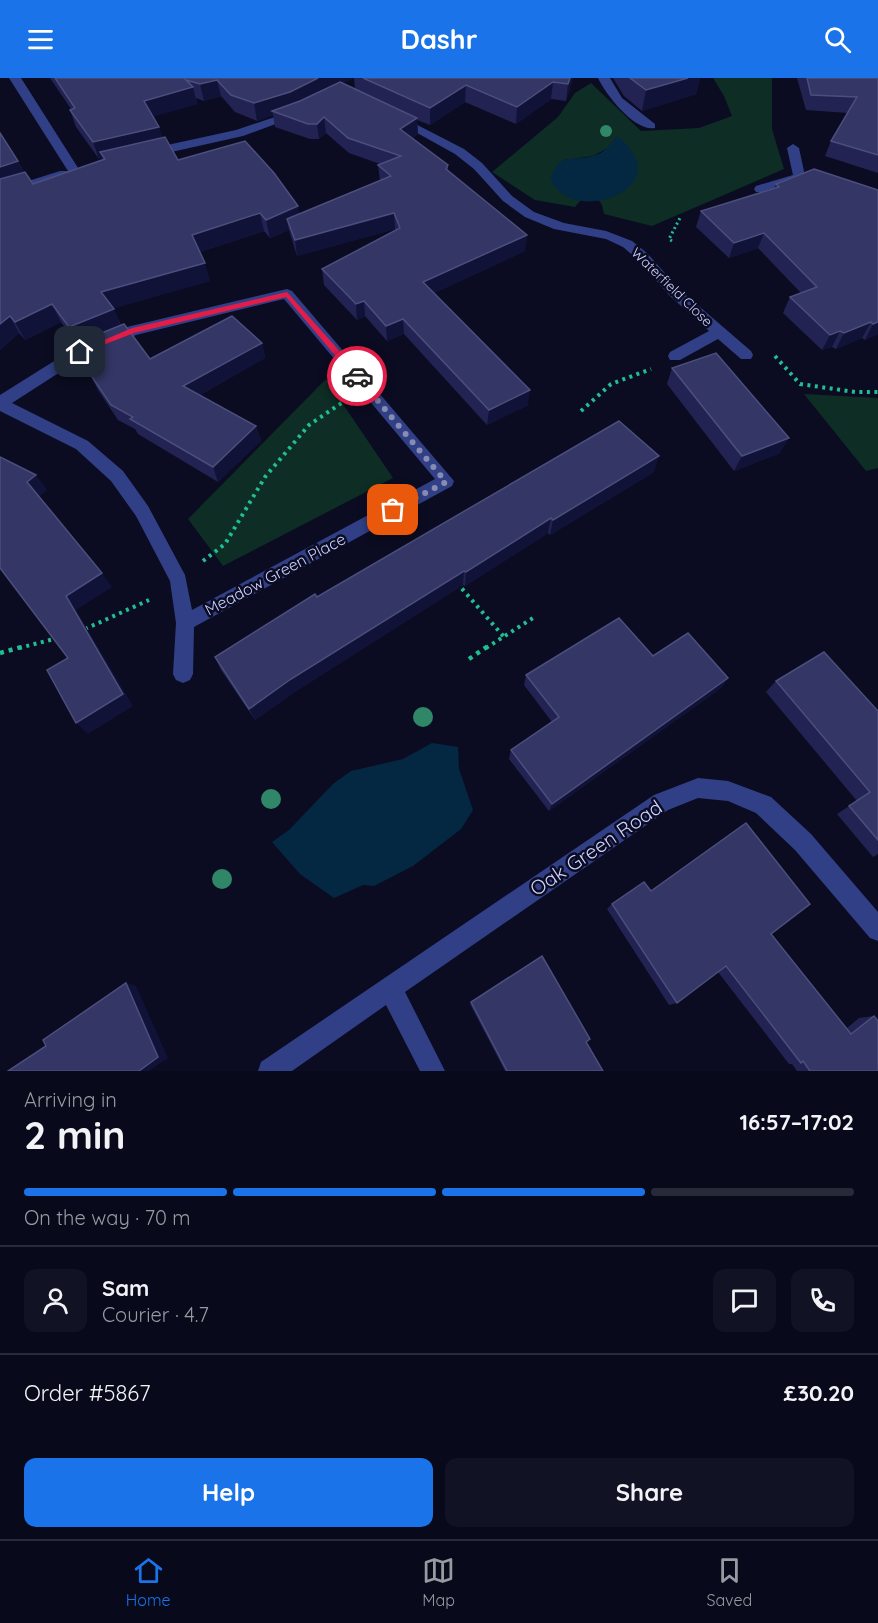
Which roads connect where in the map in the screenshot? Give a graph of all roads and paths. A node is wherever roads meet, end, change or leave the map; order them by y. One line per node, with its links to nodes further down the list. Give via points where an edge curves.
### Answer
1 (15, 78): 9 (street, via 79,170)
2 (604, 78): 5 (street, via 626,110)
3 (306, 109): 7 (street, via 239,133)
4 (383, 111): 10 (street, Waterfield Close, via 463,152 498,191 538,219 618,239 634,248 674,293)
5 (651, 126)
6 (793, 148): 8 (street, via 805,178)
7 (137, 156)
8 (760, 189)
9 (0, 194)
10 (719, 332): 11 (street, Waterfield Close); 12 (street, Waterfield Close)
11 (746, 355)
12 (675, 356): 14 (path, via 637,376 611,384)
13 (0, 404): 17 (street, via 82,445 117,476 142,511 179,580); 17 (street, Meadow Green Place, via 80,352 132,331 287,294 446,482)
14 (581, 411)
15 (457, 583): 18 (path)
16 (537, 616): 18 (path)
17 (185, 623): 20 (street)
18 (504, 637): 19 (path)
19 (470, 659)
20 (183, 674)
21 (878, 930): 22 (street, Oak Green Road, via 802,842 763,805 728,791 698,788 661,802)
22 (391, 989): 23 (street, Oak Green Road); 24 (street)
23 (270, 1071)
24 (433, 1071)

